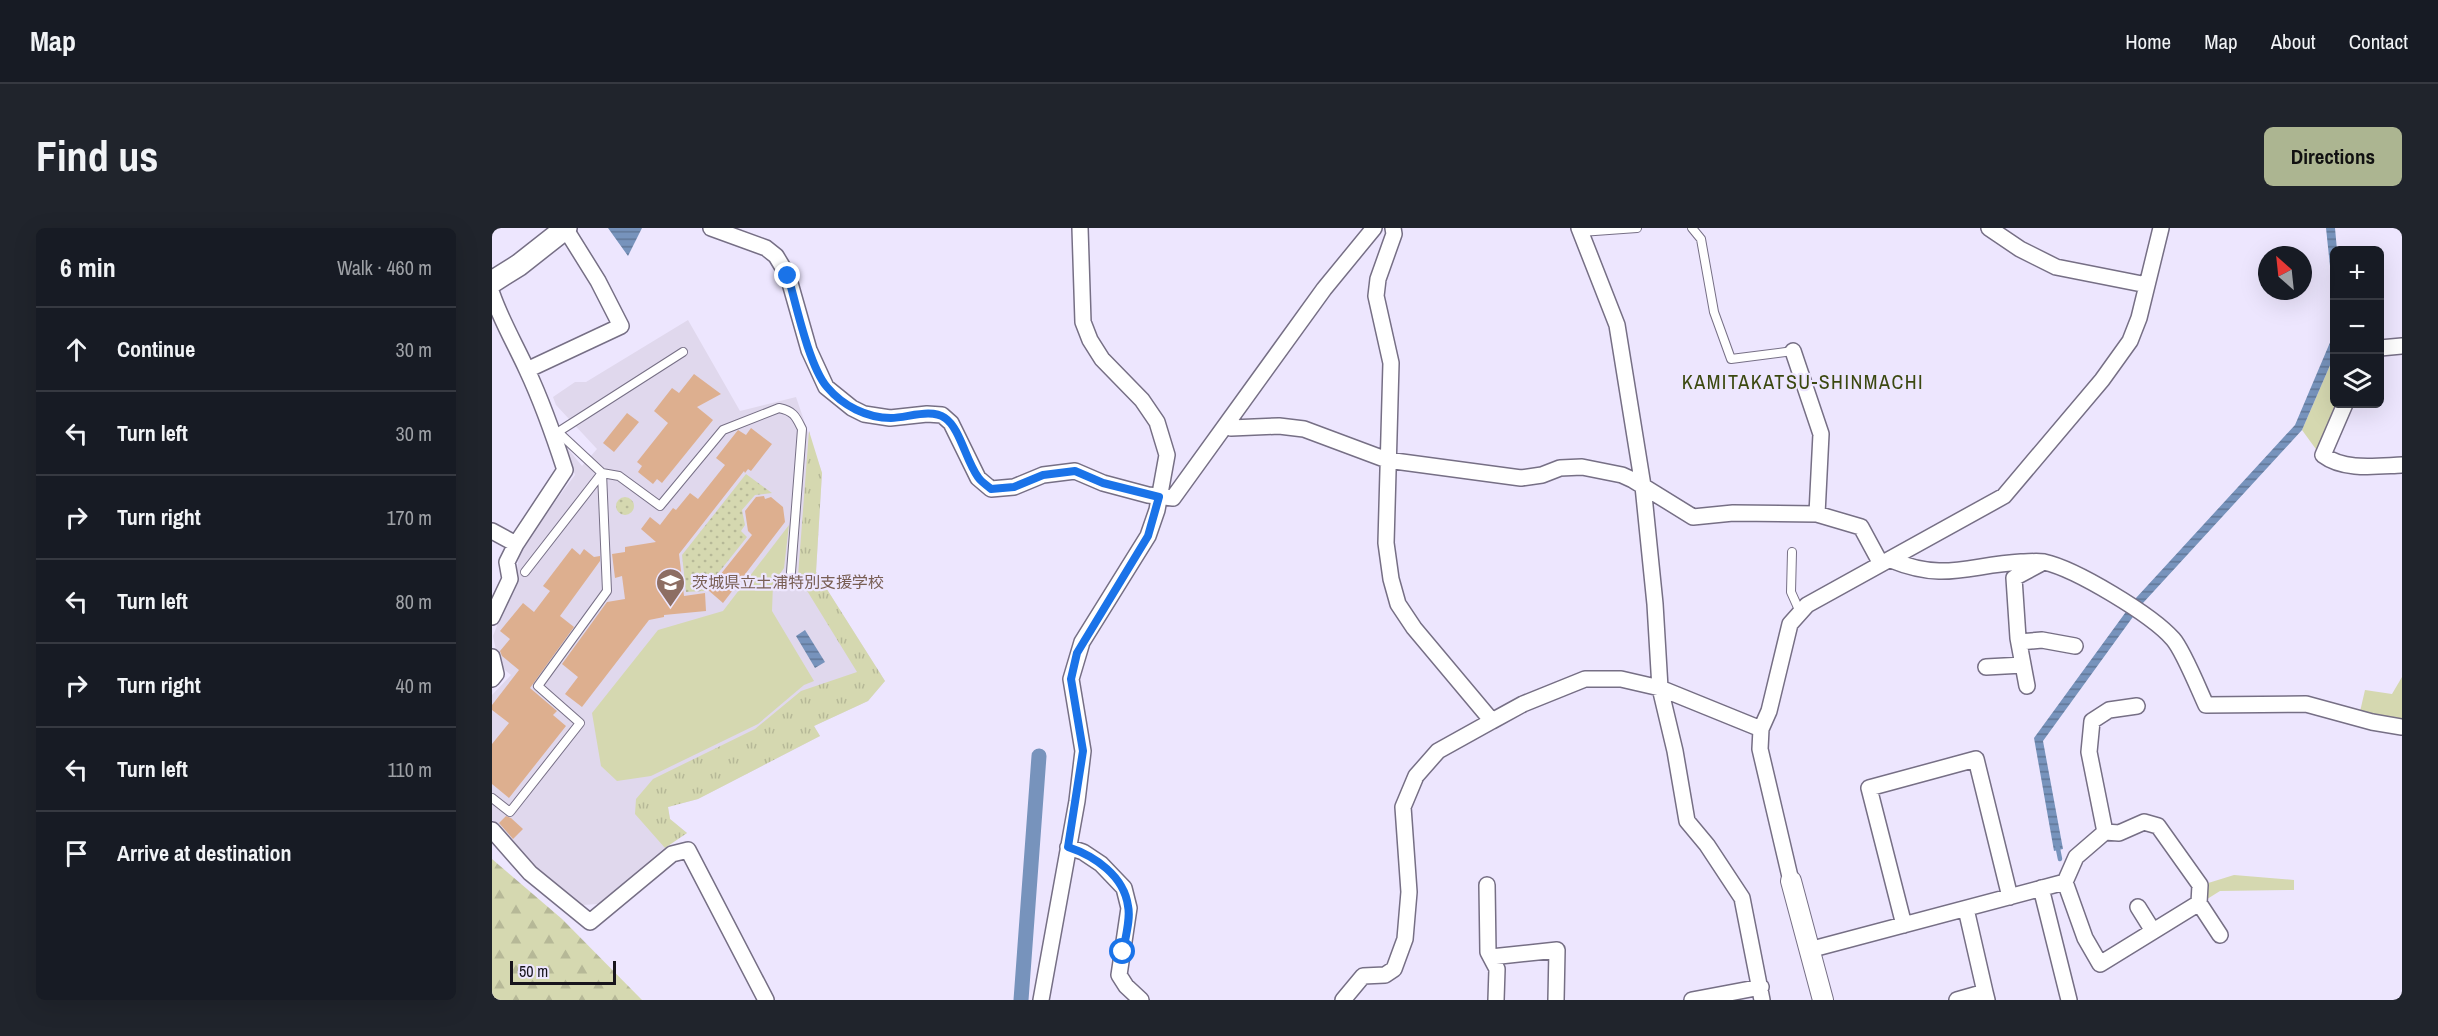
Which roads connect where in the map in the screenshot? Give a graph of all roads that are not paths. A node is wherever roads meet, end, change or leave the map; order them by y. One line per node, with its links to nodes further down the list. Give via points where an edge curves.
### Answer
1 (566, 228): 12 (main road); 19 (street, via 621,326)
2 (711, 228): 11 (street)
3 (1080, 228): 27 (street, via 1083,322 1102,359 1142,400 1157,422 1167,455)
4 (1374, 228): 21 (street, via 1324,289)
5 (1393, 228): 23 (street, via 1376,296 1391,363)
6 (1637, 228): 10 (lane)
7 (1692, 228): 17 (lane, via 1701,239 1714,312 1731,359)
8 (1989, 228): 13 (street, via 2056,267)
9 (2161, 228): 13 (street)
10 (1580, 230): 26 (street, via 1617,325)
11 (729, 231): 27 (street, via 776,256 788,276 809,350 826,387 852,408 890,418 942,416 951,423 978,478 991,489 1075,471 1103,483)
12 (492, 282)
13 (2147, 285): 32 (street, via 2130,341 2004,496)
14 (492, 294): 19 (street)
15 (2402, 346): 16 (street)
16 (2384, 348)
17 (1793, 351): 28 (street, via 1821,434)
18 (683, 352): 22 (lane)
19 (527, 370): 22 (street)
20 (2343, 408): 24 (street, via 2323,455 2358,466)
21 (1226, 426): 23 (street, via 1304,429); 27 (street, via 1173,498)
22 (556, 433): 25 (lane); 30 (street, via 565,470)
23 (1387, 460): 26 (street, via 1521,478 1582,466 1622,475); 47 (street, via 1386,543 1398,604)
24 (2402, 465)
25 (602, 473): 34 (lane); 35 (lane, via 619,476 660,506 723,430 780,408 789,410 802,429); 50 (lane, via 607,591 538,686 580,723 510,812)
26 (1643, 486): 28 (street, via 1693,517 1733,513); 45 (street)
27 (1159, 497): 53 (street, via 1148,536 1077,653 1071,679 1083,751)
28 (1817, 514): 32 (street, via 1861,527)
29 (492, 531): 30 (street)
30 (516, 544): 37 (street, via 507,562 510,579)
31 (1792, 552): 36 (lane, via 1791,592)
32 (1886, 562): 33 (street, via 1933,572); 36 (street)
33 (2043, 562): 38 (street, via 2014,578); 48 (street, via 2139,611 2174,640 2206,705 2306,704)
34 (525, 572)
35 (791, 572)
36 (1800, 612): 49 (street, via 1790,624)
37 (492, 617)
38 (2019, 642): 39 (street, via 2042,640); 41 (street)
39 (2075, 646)
40 (492, 657): 43 (street, via 496,674)
41 (2023, 664): 42 (street); 44 (street)
42 (1986, 667)
43 (492, 679)
44 (2027, 686)
45 (1659, 688): 47 (street, via 1621,680 1584,679); 49 (street); 67 (street, via 1687,821 1742,898)
46 (2137, 706): 52 (street, via 2109,710 2092,721 2089,752)
47 (1492, 721): 72 (street, via 1438,751 1416,776 1403,807 1408,892 1405,939 1394,969 1384,975 1363,976)
48 (2402, 727)
49 (1761, 729): 54 (street, via 1760,749)
50 (492, 798)
51 (492, 830): 69 (street, via 530,873 590,922 672,854 688,850)
52 (2104, 832): 55 (street, via 2076,857); 59 (street, via 2119,833 2144,822 2158,826 2200,885)
53 (1068, 847): 70 (street); 71 (street, via 1101,864 1124,888 1129,908 1119,975)
54 (1791, 881): 65 (street)
55 (2065, 882): 57 (street); 63 (street, via 2085,938 2100,964)
56 (1487, 885): 66 (street)
57 (2042, 888): 58 (street); 78 (street)
58 (2010, 897): 61 (street); 62 (street, via 1976,759 1869,788)
59 (2199, 903): 63 (street); 64 (street)
60 (2138, 907): 63 (street)
61 (1966, 909): 62 (street); 68 (street)
62 (1904, 925): 65 (street)
63 (2153, 931)
64 (2220, 935)
65 (1809, 950): 76 (street)
66 (1491, 957): 73 (street, via 1497,969); 74 (street, via 1557,950)
67 (1761, 994): 75 (street)
68 (1986, 996): 77 (street)
69 (766, 1000)
70 (1041, 1000)
71 (1141, 1000)
72 (1343, 1000)
73 (1496, 1000)
74 (1556, 1000)
75 (1692, 1000)
76 (1823, 1000)
77 (1957, 1000)
78 (2069, 1000)

